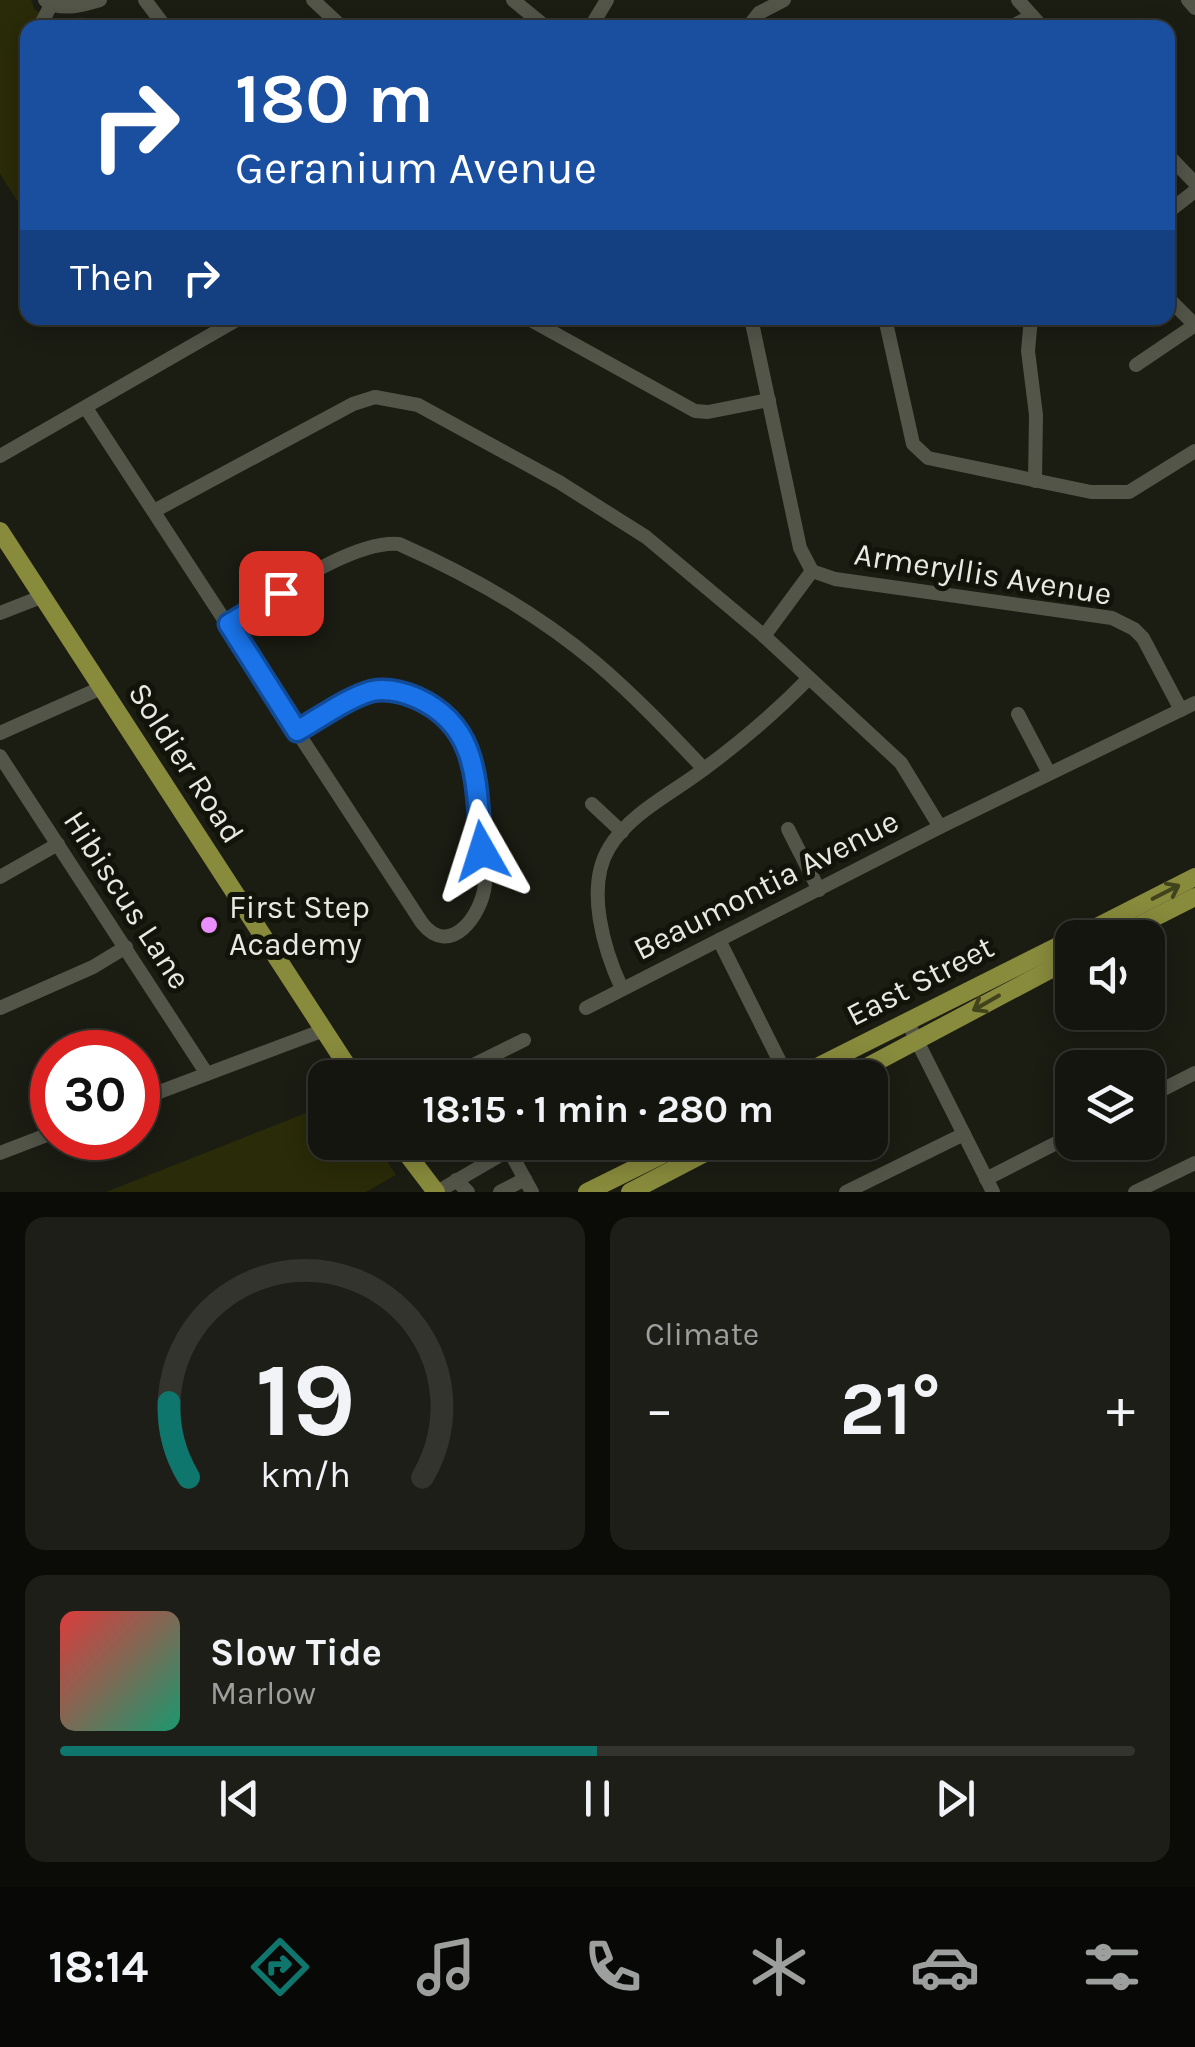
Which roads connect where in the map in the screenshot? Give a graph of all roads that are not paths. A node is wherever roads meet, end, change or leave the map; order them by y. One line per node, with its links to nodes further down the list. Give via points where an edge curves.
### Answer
1 (100, 0): 7 (street)
2 (313, 0): 9 (street)
3 (514, 0): 10 (street)
4 (784, 0): 11 (street)
5 (1018, 0): 12 (street)
6 (1188, 0): 8 (street)
7 (48, 3)
8 (1195, 8)
9 (334, 20)
10 (538, 20)
11 (753, 20)
12 (1036, 20)
13 (1175, 164): 14 (street)
14 (1195, 187): 15 (street)
15 (1175, 206)
16 (1175, 305): 22 (street)
17 (228, 325): 25 (street)
18 (541, 325): 24 (street, via 695,411)
19 (752, 325): 24 (street, Armeryllis Avenue)
20 (886, 325): 28 (street, via 912,444 928,458)
21 (1030, 325): 28 (street)
22 (1195, 325): 23 (street)
23 (1136, 366)
24 (768, 400): 31 (street, Armeryllis Avenue, via 800,548)
25 (86, 408): 27 (street); 29 (street)
26 (1195, 451): 28 (street, via 1129,492)
27 (0, 456)
28 (1035, 481)
29 (154, 511): 34 (street); 35 (street, via 353,404 393,398 418,405 559,482 646,537)
30 (0, 531): 32 (main road, Soldier Road)
31 (812, 570): 35 (street); 38 (street, Armeryllis Avenue, via 835,579 1112,618 1143,638)
32 (41, 597): 33 (street); 37 (main road, Soldier Road)
33 (0, 612)
34 (229, 624): 40 (street); 43 (street, via 356,551 399,544 542,622 594,660)
35 (764, 636): 36 (street)
36 (809, 678): 43 (street, Beaumontia Avenue); 46 (street, via 901,763)
37 (101, 688): 41 (street); 64 (main road, Soldier Road)
38 (1188, 707): 44 (street, Beaumontia Avenue)
39 (1018, 714): 44 (street)
40 (297, 731): 40 (street, via 370,692 388,690 424,702 459,729 470,748 485,884 484,901 465,926 452,935 431,934)
41 (0, 733)
42 (0, 756): 49 (street, Hibiscus Lane)
43 (704, 769): 48 (street, Beaumontia Avenue)
44 (1049, 772): 46 (street, Beaumontia Avenue)
45 (592, 804): 48 (street)
46 (940, 827): 52 (street, Beaumontia Avenue)
47 (788, 829): 52 (street)
48 (622, 832): 60 (street, Beaumontia Avenue, via 608,850 598,888 602,932)
49 (58, 844): 50 (street); 57 (street, Hibiscus Lane)
50 (0, 876)
51 (1195, 877): 54 (main road, East Street, one-way to 51)
52 (820, 890): 56 (street, Beaumontia Avenue)
53 (1195, 897): 55 (main road)
54 (1110, 920)
55 (1150, 920)
56 (719, 940): 60 (street, Beaumontia Avenue); 69 (street)
57 (126, 947): 61 (street); 73 (street, Hibiscus Lane)
58 (1055, 947): 63 (main road, East Street)
59 (1055, 967): 66 (main road, East Street, one-way to 66)
60 (622, 989): 62 (street)
61 (0, 1008)
62 (586, 1008)
63 (907, 1021): 66 (street); 70 (main road, East Street)
64 (324, 1030): 67 (main road, Soldier Road); 73 (street)
65 (524, 1040): 68 (street)
66 (917, 1041): 71 (main road, East Street); 76 (street)
67 (343, 1060)
68 (484, 1060)
69 (779, 1060)
70 (831, 1060)
71 (881, 1060)
72 (1195, 1073): 74 (street)
73 (207, 1074): 75 (street)
74 (1165, 1088)
75 (160, 1092)
76 (964, 1134): 86 (street); 96 (street)
77 (30, 1141): 79 (street)
78 (1055, 1145): 86 (street)
79 (0, 1153)
80 (405, 1160): 90 (main road)
81 (411, 1160): 91 (main road)
82 (659, 1160): 88 (main road)
83 (691, 1160): 95 (main road)
84 (1195, 1162): 89 (street)
85 (456, 1180): 87 (street, via 509,1150); 91 (street); 92 (street)
86 (989, 1185)
87 (528, 1186): 93 (street)
88 (617, 1186): 94 (main road)
89 (1158, 1187): 97 (street)
90 (422, 1192)
91 (437, 1192)
92 (468, 1192)
93 (500, 1192)
94 (587, 1192)
95 (630, 1192)
96 (846, 1192)
97 (1136, 1192)

